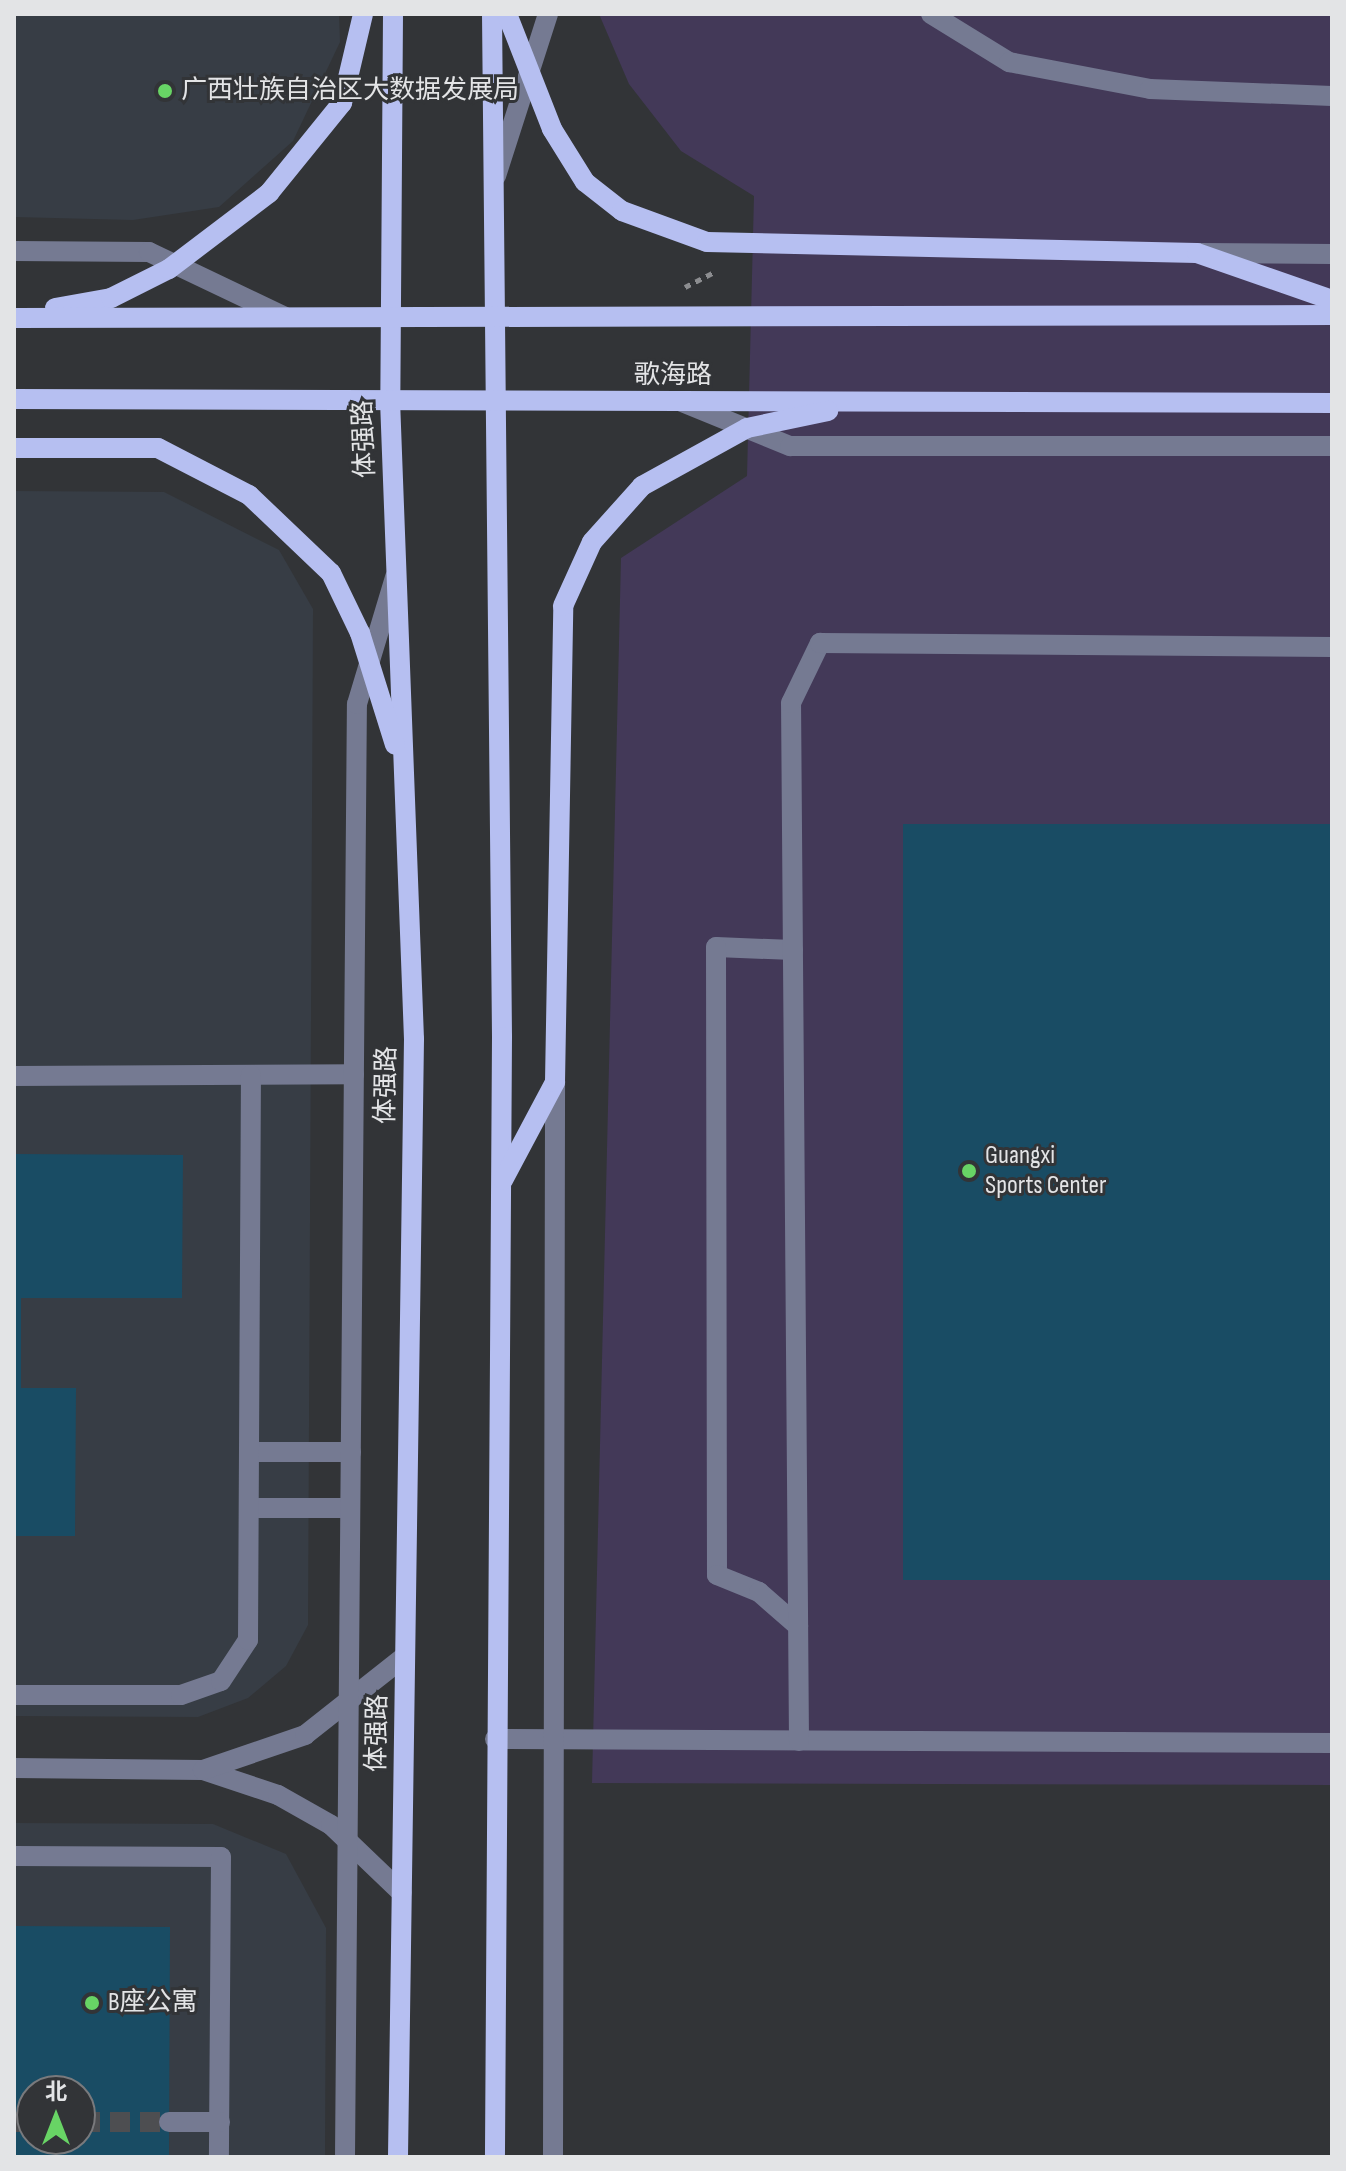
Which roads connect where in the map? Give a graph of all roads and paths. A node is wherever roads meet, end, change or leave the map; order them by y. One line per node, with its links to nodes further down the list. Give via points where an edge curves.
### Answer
1 (363, 14): 13 (main road, via 342,103 308,151 219,237)
2 (393, 14): 20 (main road, 体强路)
3 (492, 14): 9 (main road)
4 (507, 14): 7 (main road)
5 (548, 14): 7 (street)
6 (931, 14): 8 (street, via 1009,62 1150,89)
7 (528, 77): 9 (street); 11 (main road, via 585,182 622,211 707,242)
8 (1332, 96)
9 (492, 188): 21 (main road)
10 (14, 251): 13 (street, via 149,252)
11 (1197, 253): 12 (street); 16 (main road)
12 (1332, 254)
13 (176, 265): 18 (main road, via 111,298); 19 (street)
14 (727, 266): 15 (path)
15 (670, 295)
16 (1332, 300)
17 (1332, 315): 21 (main road)
18 (14, 317): 19 (main road)
19 (285, 317): 20 (main road)
20 (390, 317): 21 (main road); 23 (main road, 体强路)
21 (492, 317): 24 (main road)
22 (14, 399): 23 (main road, 歌海路)
23 (390, 400): 24 (main road, 歌海路); 31 (main road, 体强路)
24 (495, 401): 25 (main road, 歌海路); 40 (main road)
25 (682, 402): 26 (main road, 歌海路); 28 (street)
26 (868, 403): 27 (main road, 歌海路); 28 (main road)
27 (1332, 403)
28 (747, 428): 29 (street, via 790,446); 39 (main road, via 642,486 592,542 563,606)
29 (1332, 446)
30 (14, 448): 33 (main road, via 158,448 249,495 331,573)
31 (396, 573): 33 (street); 34 (main road, 体强路)
32 (1332, 647): 35 (street, via 820,643 791,703)
33 (369, 663): 34 (main road); 36 (street, via 357,704)
34 (404, 773): 46 (main road, 体强路, via 414,1039)
35 (793, 950): 45 (street); 45 (street, via 716,947 717,1575 759,1592)
36 (354, 1074): 37 (street); 42 (street)
37 (251, 1075): 38 (street); 41 (street)
38 (14, 1076)
39 (555, 1082): 40 (main road); 50 (street)
40 (501, 1184): 49 (main road)
41 (251, 1452): 42 (street); 43 (street)
42 (351, 1452): 44 (street)
43 (251, 1508): 44 (street); 47 (street, via 248,1640 221,1681 181,1695)
44 (350, 1508): 48 (street)
45 (798, 1626): 51 (street)
46 (405, 1656): 48 (street); 57 (main road, 体强路)
47 (14, 1695)
48 (349, 1705): 54 (street, via 305,1735); 55 (street)
49 (495, 1739): 50 (street); 63 (main road)
50 (554, 1740): 51 (street); 64 (street)
51 (799, 1741): 52 (street)
52 (1332, 1743)
53 (14, 1768): 54 (street)
54 (203, 1770): 55 (street, via 278,1795)
55 (348, 1841): 57 (street); 61 (street)
56 (14, 1856): 59 (street, via 221,1857)
57 (402, 1893): 62 (main road, 体强路)
58 (169, 2122): 59 (street)
59 (220, 2122): 60 (street)
60 (219, 2157)
61 (345, 2157)
62 (398, 2157)
63 (495, 2157)
64 (553, 2157)

